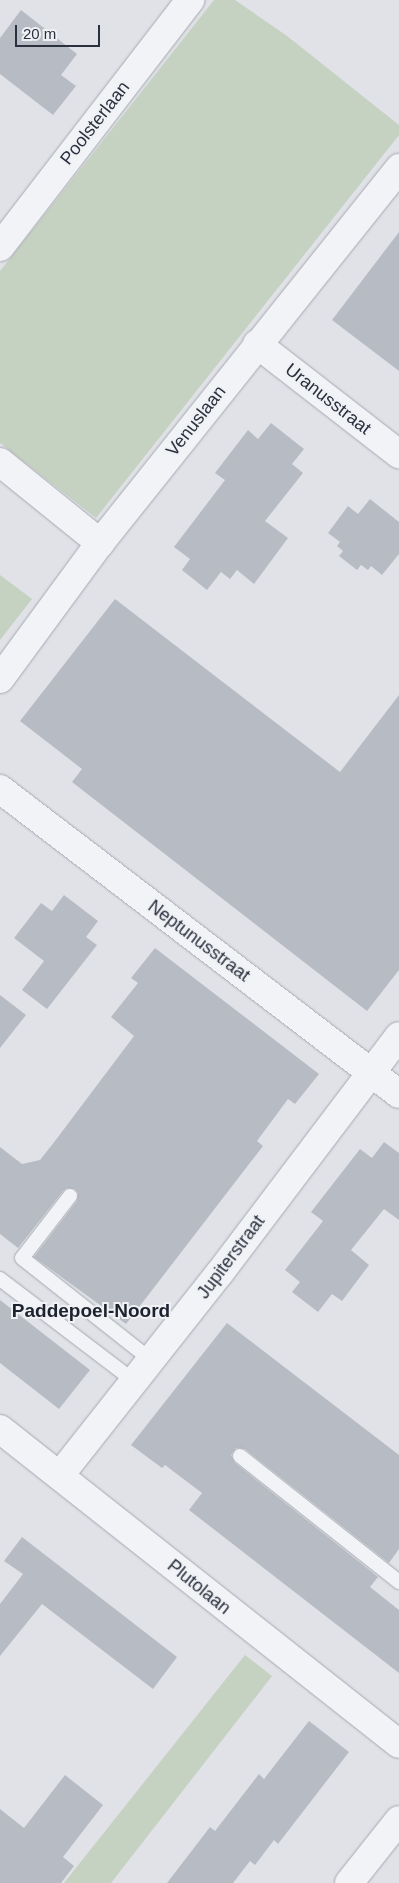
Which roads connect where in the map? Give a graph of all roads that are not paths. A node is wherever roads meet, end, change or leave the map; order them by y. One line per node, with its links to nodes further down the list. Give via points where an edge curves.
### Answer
1 (190, 0): 3 (street, Poolsterlaan)
2 (399, 168): 4 (street, Venuslaan)
3 (0, 247)
4 (257, 344): 5 (street, Uranusstraat); 7 (street, Venuslaan)
5 (399, 454)
6 (0, 462): 7 (street)
7 (100, 543): 8 (street, Venuslaan)
8 (0, 679)
9 (0, 788): 11 (street, Neptunusstraat)
10 (399, 1036): 11 (street, Jupiterstraat)
11 (371, 1072): 12 (street, Neptunusstraat); 15 (street, Jupiterstraat)
12 (399, 1094)
13 (70, 1196): 15 (lane, via 22,1258)
14 (0, 1279): 15 (lane)
15 (142, 1371): 18 (street, Jupiterstraat)
16 (0, 1429): 18 (street, Plutolaan)
17 (240, 1456): 19 (lane)
18 (60, 1475): 20 (street, Plutolaan)
19 (399, 1582)
20 (399, 1744)
21 (399, 1820): 22 (street)
22 (349, 1883)

